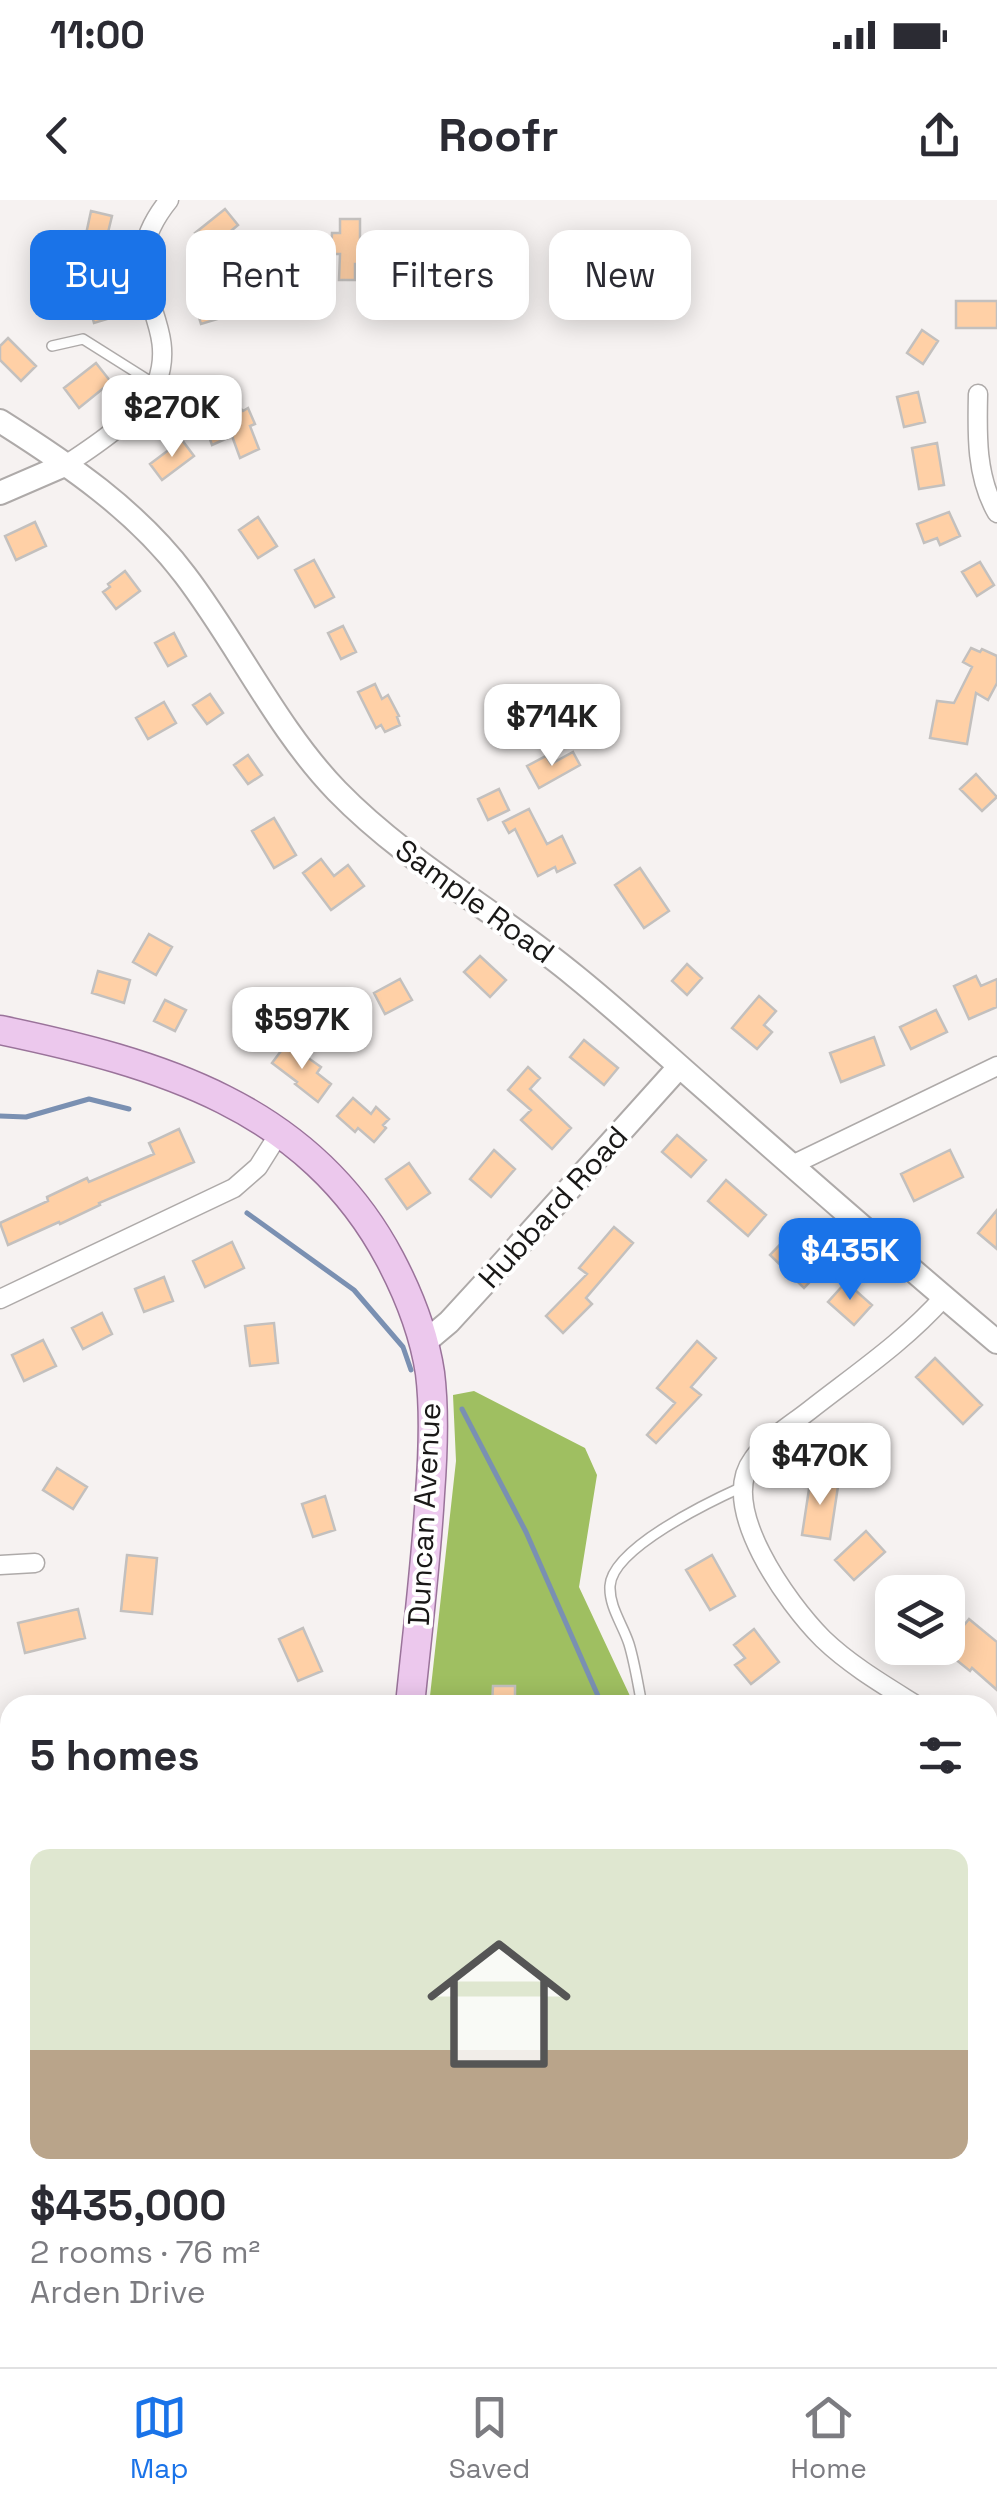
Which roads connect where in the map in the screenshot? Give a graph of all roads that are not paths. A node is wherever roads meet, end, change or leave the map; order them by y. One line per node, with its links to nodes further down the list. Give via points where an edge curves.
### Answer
1 (169, 200): 3 (street, via 147,235 142,262 160,345)
2 (52, 346): 3 (lane, via 83,338)
3 (156, 385): 6 (street, via 124,421)
4 (978, 394): 8 (street, via 980,463)
5 (0, 421): 6 (street, Sample Road)
6 (66, 464): 7 (street); 11 (street, Sample Road, via 138,523 183,572 336,790 394,842 572,973)
7 (0, 493)
8 (997, 514)
9 (0, 1030): 12 (main road, Duncan Avenue, via 164,1074)
10 (997, 1066): 13 (street)
11 (679, 1067): 13 (street, Sample Road); 17 (street, Hubbard Road)
12 (280, 1132): 15 (street, via 258,1167 234,1188); 17 (main road, Duncan Avenue, via 320,1165 368,1222)
13 (792, 1166): 14 (street, Sample Road)
14 (944, 1297): 16 (street, Sample Road); 18 (street, via 895,1344 771,1440 750,1463)
15 (0, 1299)
16 (997, 1342)
17 (424, 1343): 21 (main road, Duncan Avenue, via 433,1452)
18 (742, 1487): 22 (lane, via 650,1537 614,1572 613,1605); 23 (street, via 756,1543 805,1617 840,1654)
19 (35, 1563): 20 (street)
20 (0, 1565)
21 (411, 1695)
22 (640, 1695)
23 (901, 1695)

